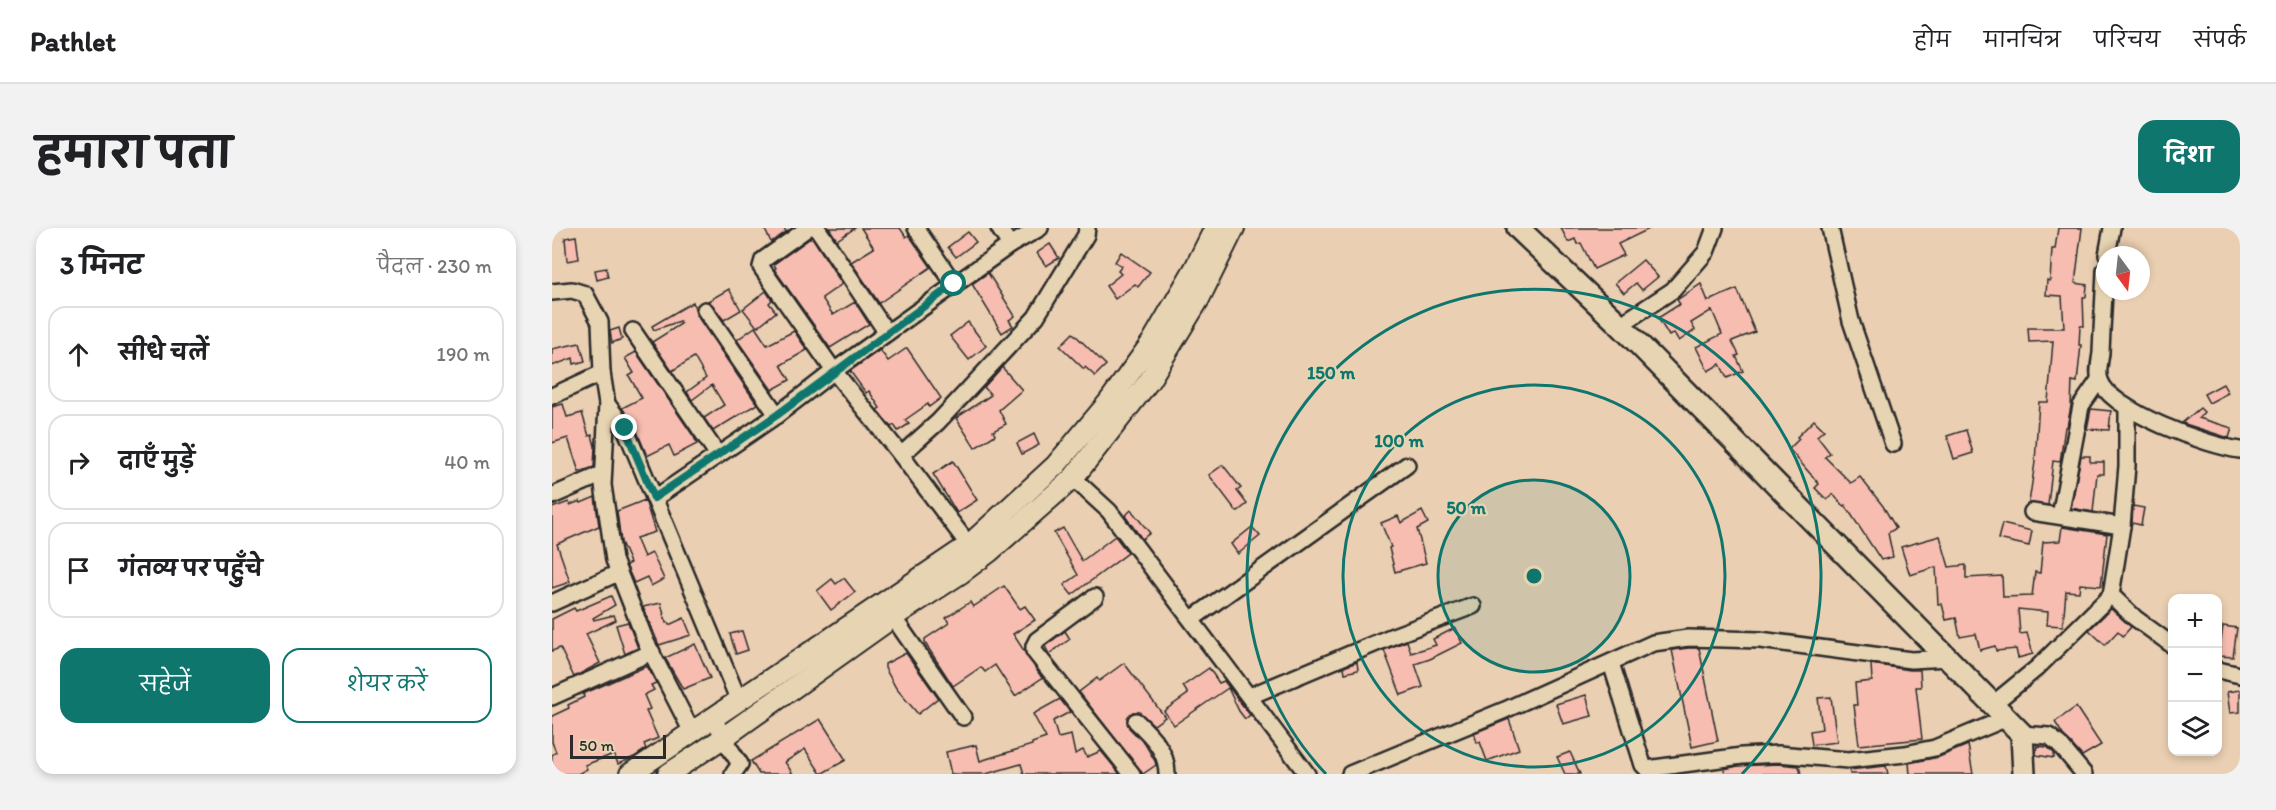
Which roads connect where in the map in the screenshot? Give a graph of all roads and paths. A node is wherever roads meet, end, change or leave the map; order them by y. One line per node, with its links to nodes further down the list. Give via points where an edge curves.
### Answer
1 (808, 228): 22 (street, via 763,260 761,267)
2 (817, 228): 21 (street)
3 (916, 228): 15 (street)
4 (999, 228): 13 (street)
5 (1040, 228): 13 (street)
6 (1087, 228): 32 (street, via 1036,317)
7 (1215, 228): 41 (street, via 1152,342 1108,403)
8 (1234, 228): 35 (street, via 1199,299 1149,381)
9 (1518, 228): 19 (main road)
10 (1715, 228): 19 (street, via 1706,252 1673,290)
11 (1830, 228): 29 (street, via 1851,321)
12 (2112, 228): 14 (street)
13 (1010, 245): 15 (street)
14 (2109, 246)
15 (954, 284): 21 (street)
16 (552, 292): 23 (street, via 572,290 585,294 595,309 600,322)
17 (2103, 300): 24 (street)
18 (705, 310): 28 (street)
19 (1620, 326): 51 (main road)
20 (633, 331): 31 (street)
21 (887, 333): 22 (street)
22 (834, 371): 28 (street); 32 (street)
23 (602, 373): 25 (street); 26 (street)
24 (2099, 380): 27 (street, via 2110,397); 39 (street, via 2080,406)
25 (552, 396)
26 (607, 404): 34 (street); 37 (street, via 625,428)
27 (2127, 408): 30 (street, via 2216,446); 40 (street)
28 (777, 415): 31 (street)
29 (1893, 444)
30 (2240, 450)
31 (718, 455): 37 (street)
32 (902, 455): 41 (street)
33 (1407, 465): 48 (street)
34 (603, 474): 36 (street); 42 (street)
35 (1073, 478): 41 (street); 48 (street, via 1109,511)
36 (552, 496)
37 (654, 498): 57 (street)
38 (2032, 512): 39 (street)
39 (2060, 516): 40 (street)
40 (2121, 526): 43 (street)
41 (974, 552): 47 (street); 57 (street)
42 (618, 573): 45 (street); 50 (street)
43 (2111, 595): 49 (street); 60 (street, via 2037,668)
44 (1095, 597): 67 (street, via 1038,640 1034,651)
45 (552, 603)
46 (1473, 606): 55 (street)
47 (893, 617): 59 (street); 63 (street)
48 (1192, 619): 55 (street)
49 (2168, 642)
50 (652, 652): 56 (street); 62 (street)
51 (1949, 658): 52 (street, via 1911,660 1760,640 1688,638 1653,643); 60 (main road)
52 (1611, 663): 60 (street, via 1647,770 1778,754 1848,760 1905,754 1935,748); 70 (street)
53 (2222, 671): 54 (street)
54 (2240, 675)
55 (1250, 696): 69 (street)
56 (552, 697)
57 (738, 700): 58 (street)
58 (714, 717): 62 (street); 63 (street)
59 (963, 717)
60 (2007, 719): 71 (main road); 72 (street, via 2049,736)
61 (1136, 721): 68 (street, via 1155,739 1163,753)
62 (692, 732): 65 (street)
63 (723, 738): 64 (street); 66 (street)
64 (741, 771)
65 (630, 774)
66 (668, 774)
67 (1132, 774)
68 (1167, 774)
69 (1307, 774)
70 (1350, 774)
71 (2024, 774)
72 (2084, 774)

